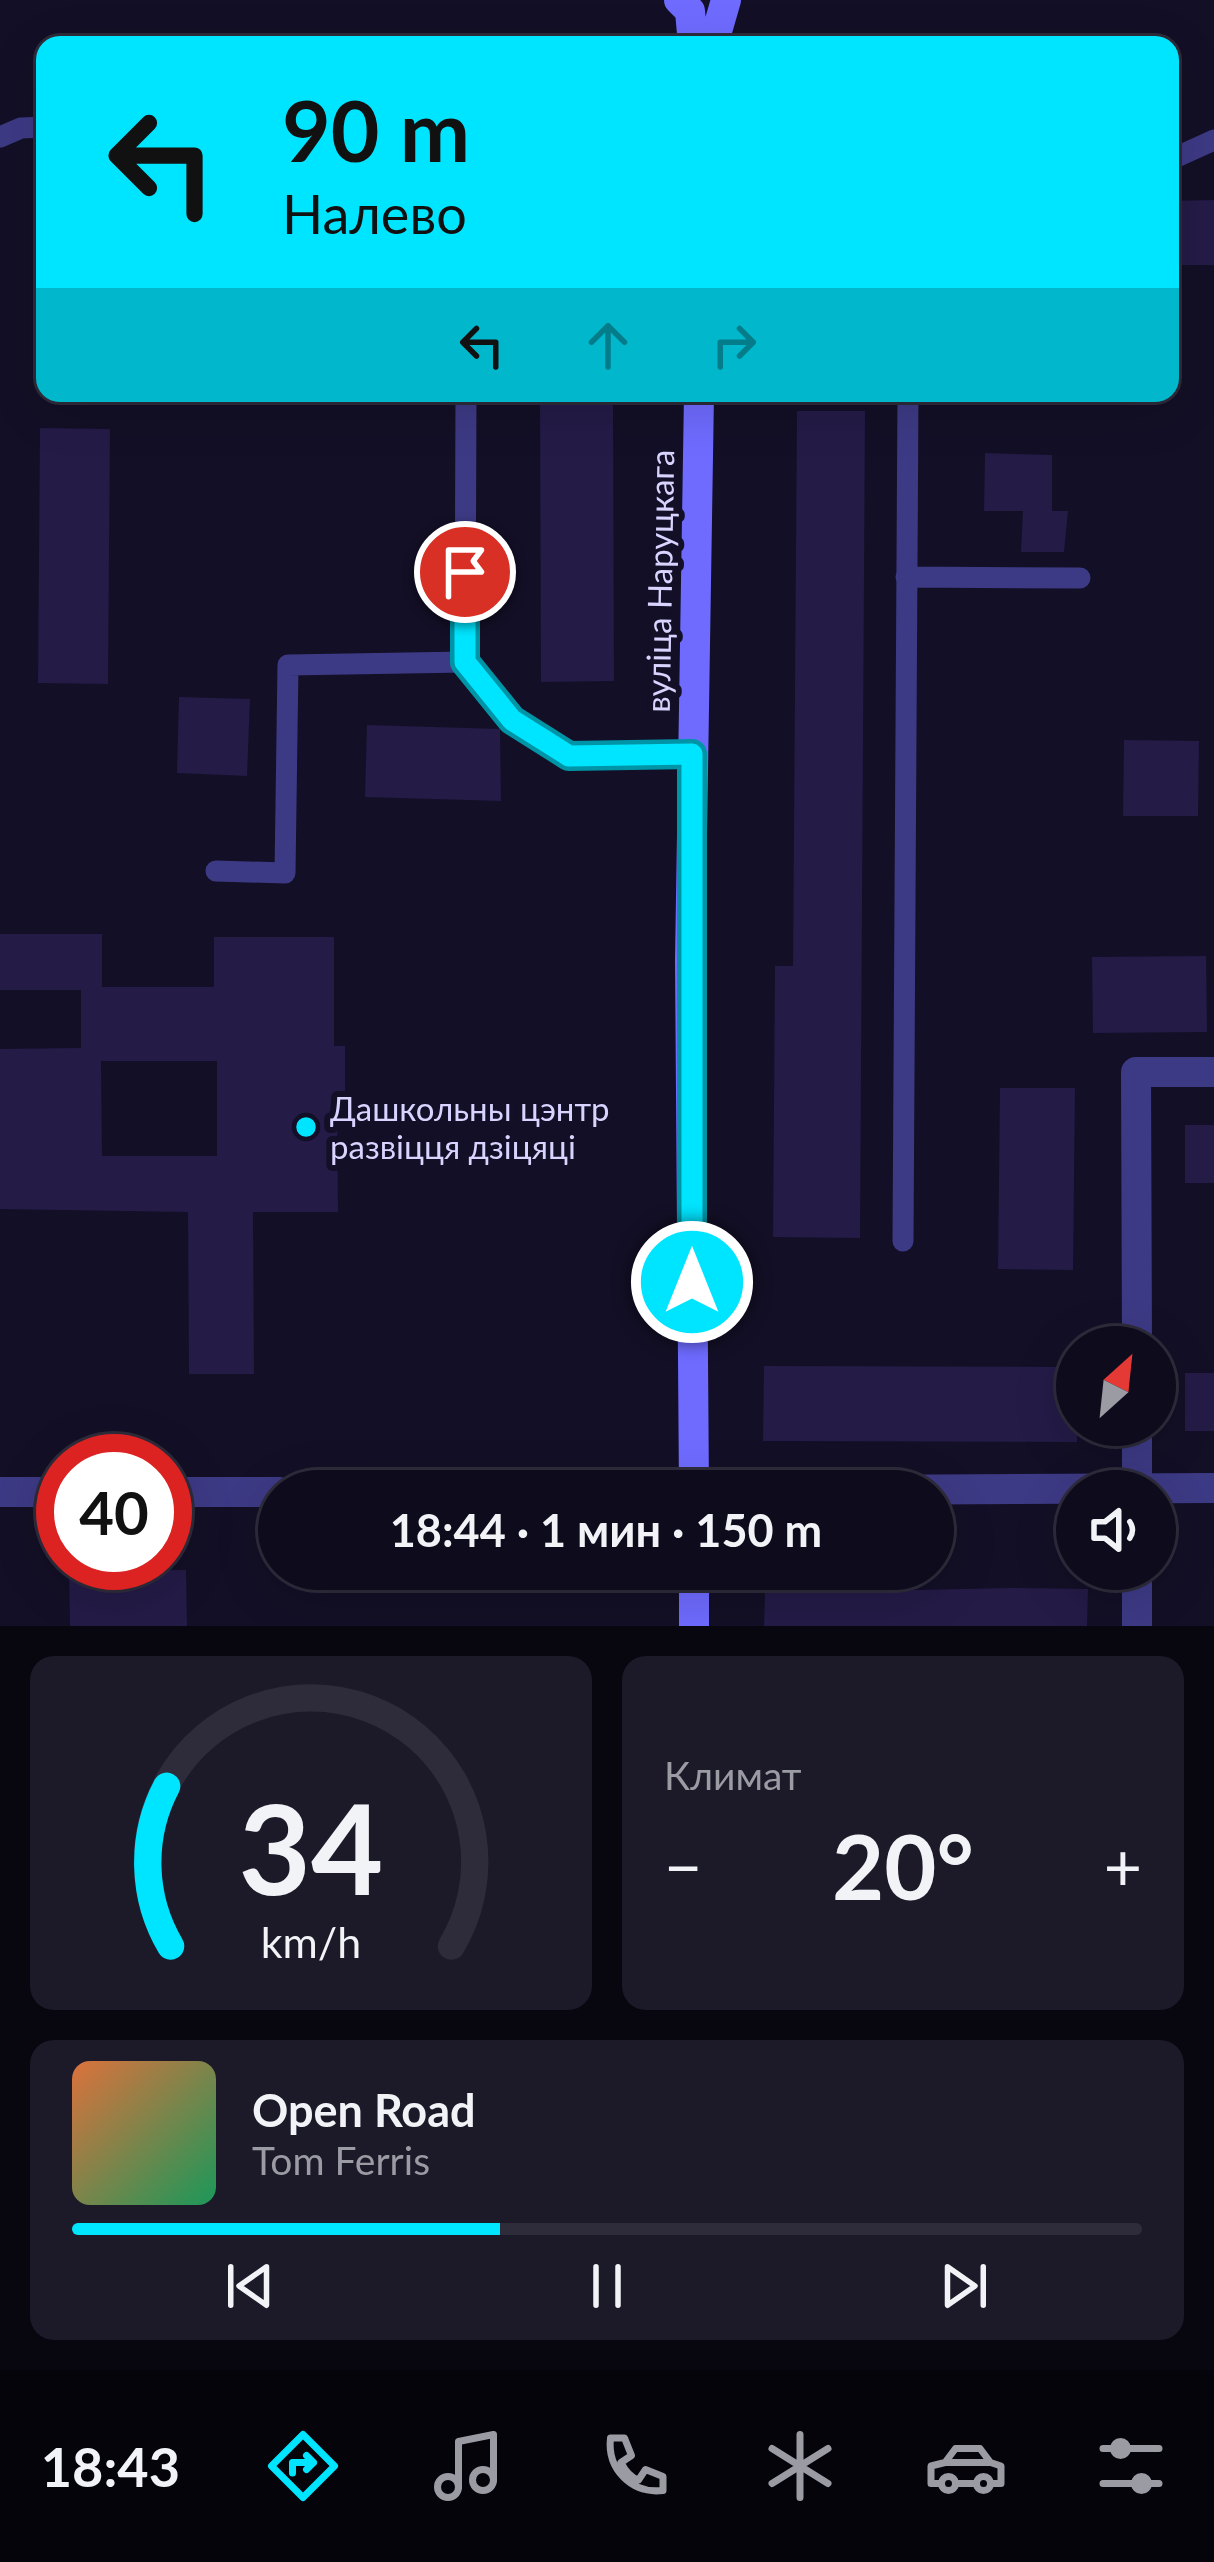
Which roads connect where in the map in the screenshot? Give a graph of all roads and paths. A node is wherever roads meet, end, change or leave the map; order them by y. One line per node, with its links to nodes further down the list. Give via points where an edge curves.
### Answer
1 (679, 0): 3 (street, via 690,11)
2 (726, 0): 4 (street)
3 (692, 36)
4 (716, 36)
5 (36, 127): 6 (lane)
6 (0, 137)
7 (1214, 140): 8 (lane)
8 (1179, 156)
9 (466, 402): 14 (lane)
10 (699, 402): 15 (street, вуліца Наруцкага)
11 (908, 402): 12 (lane)
12 (906, 577): 13 (lane); 18 (lane)
13 (1080, 578)
14 (465, 662): 15 (lane, via 512,720 569,756); 16 (lane, via 288,665 285,873)
15 (692, 754): 20 (street, вуліца Наруцкага)
16 (216, 871)
17 (1214, 1072): 19 (street, via 1136,1072)
18 (903, 1241)
19 (1137, 1326)
20 (694, 1470)
21 (1214, 1488): 22 (street)
22 (1176, 1489)
23 (954, 1490): 24 (street)
24 (1056, 1490)
25 (0, 1492): 26 (street)
26 (36, 1492)
27 (192, 1492): 28 (street)
28 (258, 1492)
29 (694, 1590): 31 (street)
30 (1137, 1590): 32 (street)
31 (694, 1626)
32 (1137, 1626)

